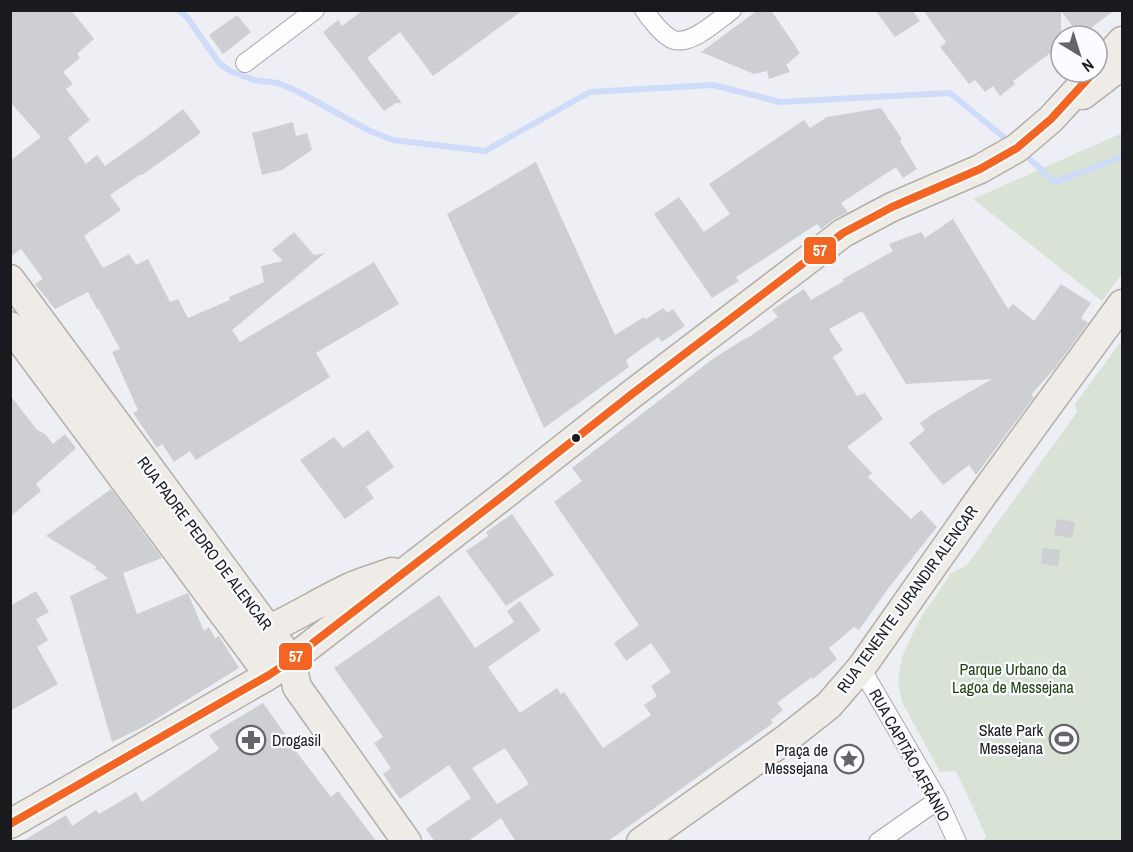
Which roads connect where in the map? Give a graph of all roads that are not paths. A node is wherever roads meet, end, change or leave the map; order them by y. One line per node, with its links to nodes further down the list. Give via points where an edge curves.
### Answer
1 (315, 10): 6 (street)
2 (732, 10): 3 (street, via 690,39 675,40)
3 (647, 15)
4 (1122, 41): 5 (main road)
5 (1109, 55)
6 (245, 63)
7 (1122, 65): 9 (main road)
8 (1082, 84): 9 (main road)
9 (1051, 119): 14 (main road, via 1017,148 980,169 843,233)
10 (10, 279): 13 (main road, RUA PADRE PEDRO DE ALENCAR)
11 (1122, 304): 17 (main road, RUA TENENTE JURANDIR ALENCAR)
12 (10, 326): 13 (main road, RUA PADRE PEDRO DE ALENCAR)
13 (169, 518): 15 (main road, RUA PADRE PEDRO DE ALENCAR); 16 (main road, RUA PADRE PEDRO DE ALENCAR)
14 (414, 565): 15 (main road, via 355,585); 16 (main road)
15 (269, 629): 16 (main road, RUA PADRE PEDRO DE ALENCAR)
16 (280, 668): 19 (main road); 20 (main road, RUA PADRE PEDRO DE ALENCAR)
17 (861, 668): 18 (street, RUA CAPITÃO AFRÂNIO); 21 (main road, RUA TENENTE JURANDIR ALENCAR, via 829,705 786,739)
18 (938, 800): 22 (street); 23 (street, RUA CAPITÃO AFRÂNIO)
19 (10, 824)
20 (407, 842)
21 (640, 842)
22 (878, 842)
23 (957, 842)

